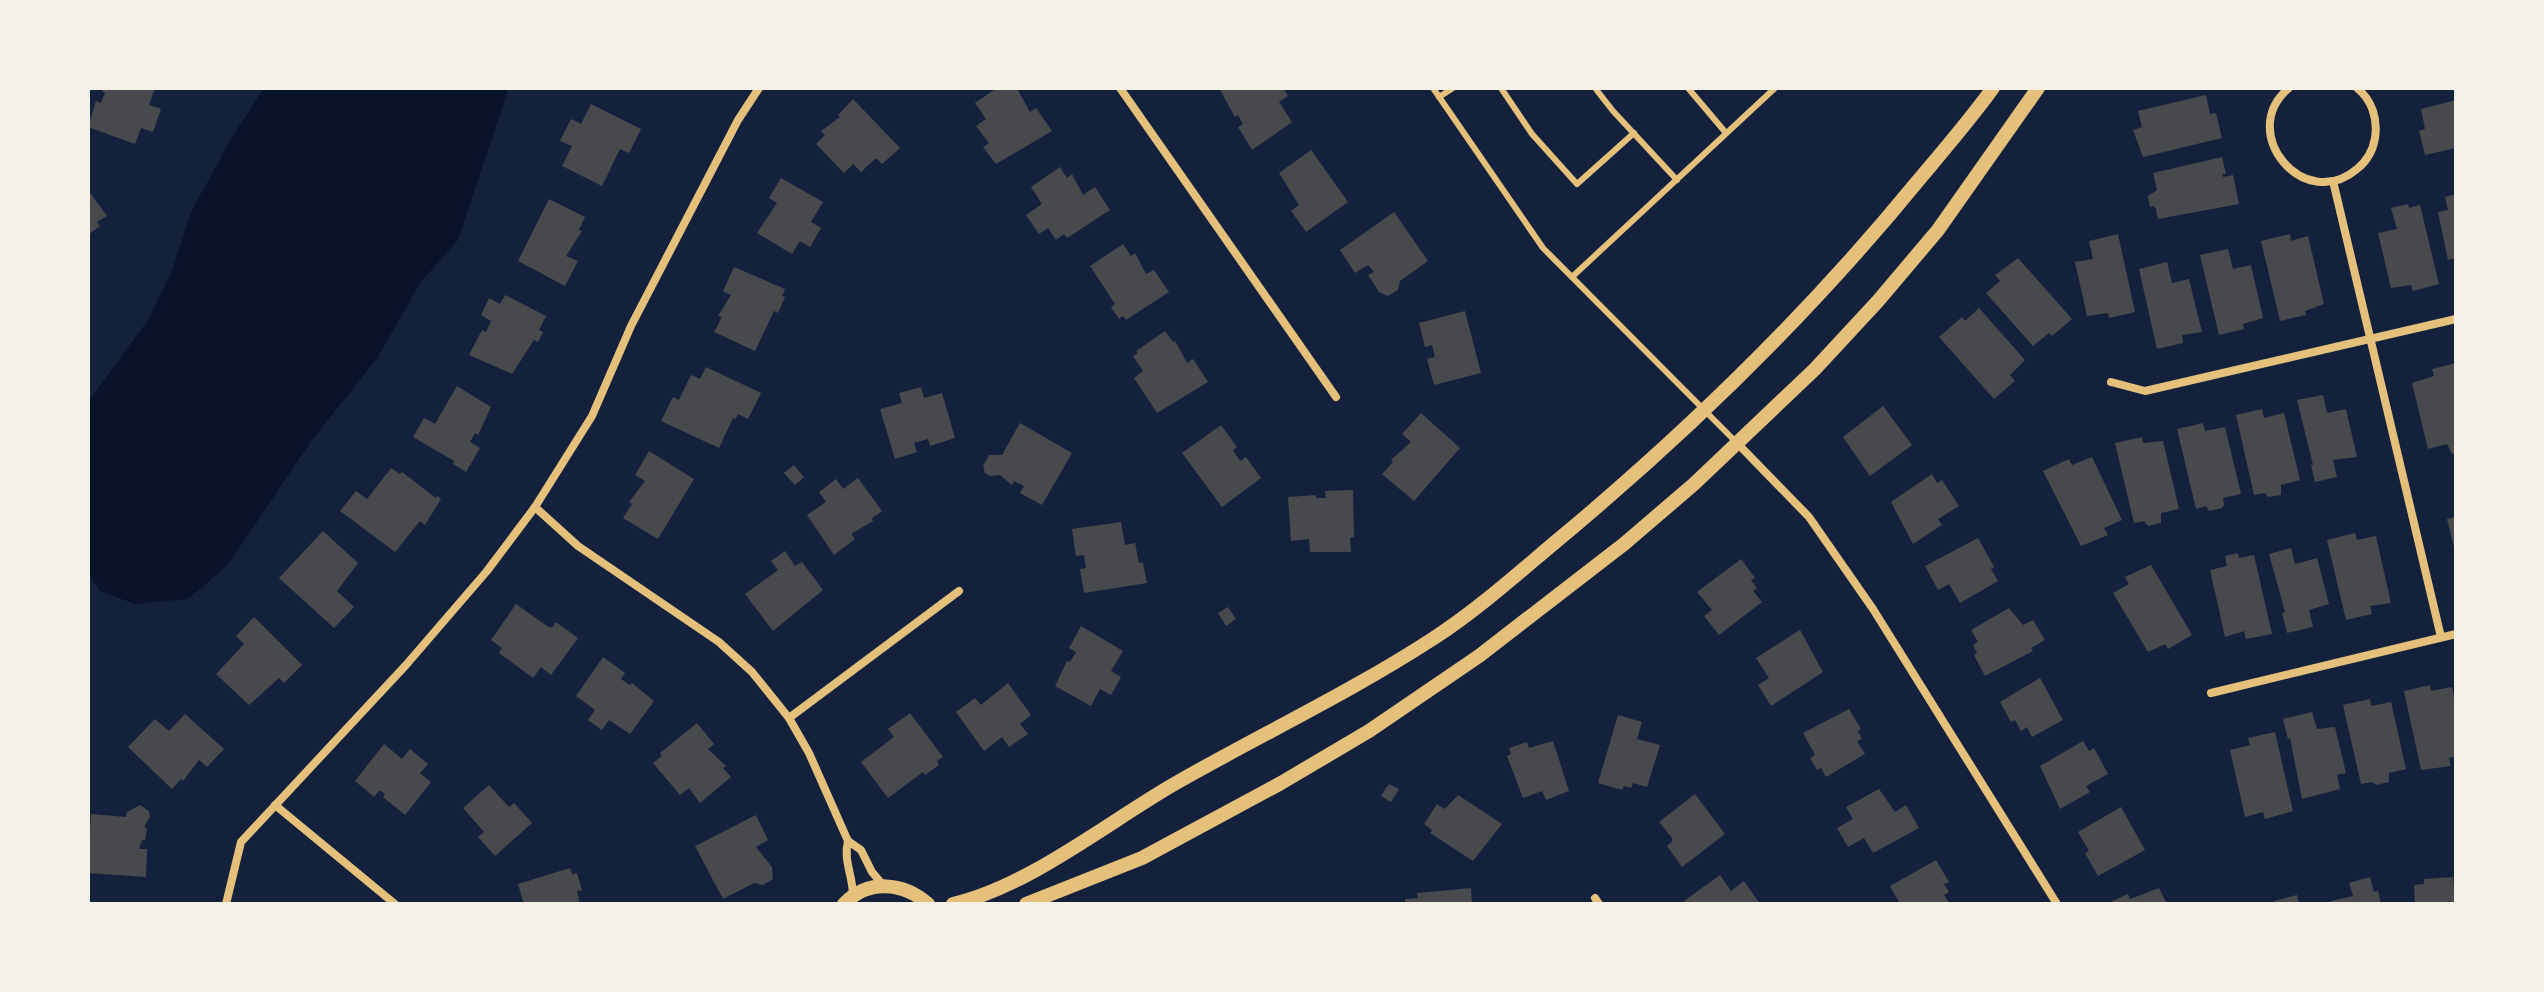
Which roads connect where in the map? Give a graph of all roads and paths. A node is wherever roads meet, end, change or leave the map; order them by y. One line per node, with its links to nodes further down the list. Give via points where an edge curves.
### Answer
1 (759, 88): 25 (street, via 631,326 592,416)
2 (1120, 88): 22 (street)
3 (1433, 88): 13 (lane)
4 (1453, 88): 13 (lane)
5 (1501, 88): 14 (lane, via 1532,134 1577,184)
6 (1595, 88): 14 (lane)
7 (1688, 88): 15 (lane)
8 (1775, 88): 15 (lane)
9 (1993, 88): 23 (street, via 1868,242)
10 (2038, 88): 24 (street, via 1928,242 1815,369)
11 (2289, 88): 17 (street, via 2270,121 2276,154 2300,177)
12 (2357, 88): 17 (street, via 2373,110 2374,146 2351,174)
13 (1439, 97): 18 (lane, via 1543,248)
14 (1634, 133): 16 (lane)
15 (1726, 133): 16 (lane)
16 (1677, 180): 18 (lane)
17 (2333, 181): 20 (street)
18 (1572, 277): 23 (lane)
19 (2456, 319): 20 (street)
20 (2369, 339): 21 (street, via 2145,391); 28 (street)
21 (2111, 382)
22 (1336, 397)
23 (1705, 411): 24 (lane); 38 (street, via 1585,517 1437,636 1027,873)
24 (1737, 443): 39 (street, via 1554,601 1369,731 1142,858); 40 (street, via 1819,530)
25 (535, 507): 30 (street, via 578,546 719,642); 31 (street, via 406,665)
26 (959, 591): 30 (street)
27 (2456, 634): 28 (street)
28 (2441, 637): 29 (street)
29 (2211, 693)
30 (789, 718): 32 (street)
31 (275, 805): 35 (street, via 241,842); 36 (street)
32 (848, 841): 33 (street, via 861,850); 34 (street, via 845,855 853,883)
33 (883, 885): 34 (street); 37 (street, via 901,887)
34 (849, 900)
35 (226, 904)
36 (395, 904)
37 (928, 904)
38 (953, 904)
39 (1026, 904)
40 (2057, 904)

